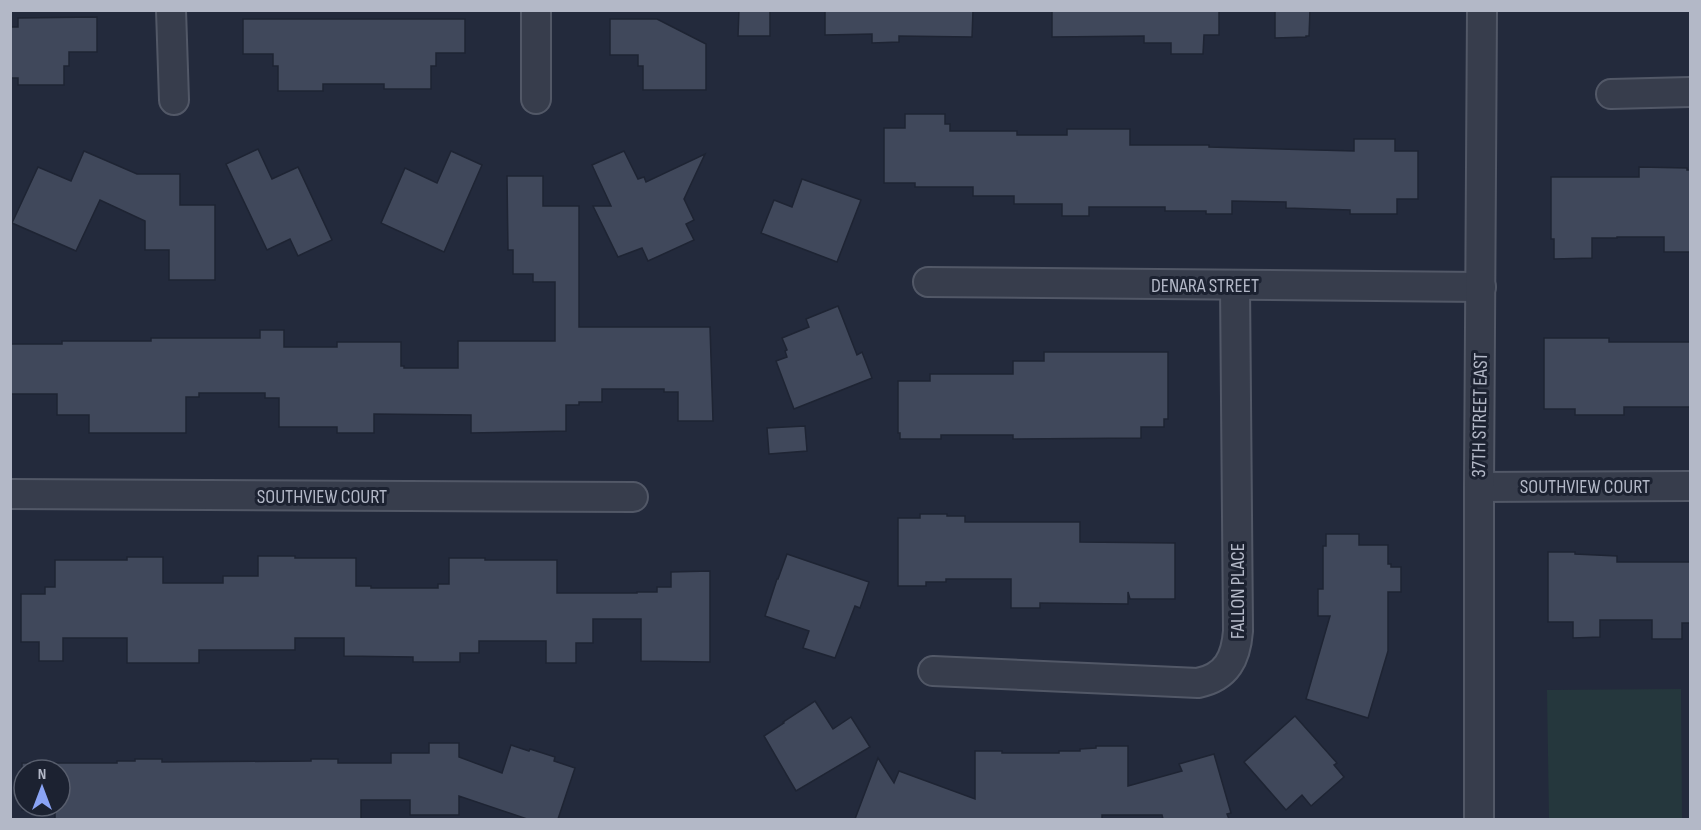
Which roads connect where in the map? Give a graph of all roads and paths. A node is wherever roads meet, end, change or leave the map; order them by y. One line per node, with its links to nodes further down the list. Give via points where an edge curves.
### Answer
1 (171, 10): 7 (street)
2 (536, 10): 6 (street)
3 (1482, 10): 10 (street, 37TH STREET EAST)
4 (1690, 92): 5 (street)
5 (1611, 94)
6 (536, 99)
7 (174, 100)
8 (928, 282): 9 (street, DENARA STREET)
9 (1235, 285): 10 (street, DENARA STREET); 15 (street, FALLON PLACE, via 1238,631 1232,660 1222,672 1198,683)
10 (1481, 287): 12 (street, 37TH STREET EAST)
11 (1690, 486): 12 (street, SOUTHVIEW COURT)
12 (1479, 487): 16 (street, 37TH STREET EAST)
13 (10, 495): 14 (street, SOUTHVIEW COURT)
14 (633, 497)
15 (933, 670)
16 (1479, 819)

